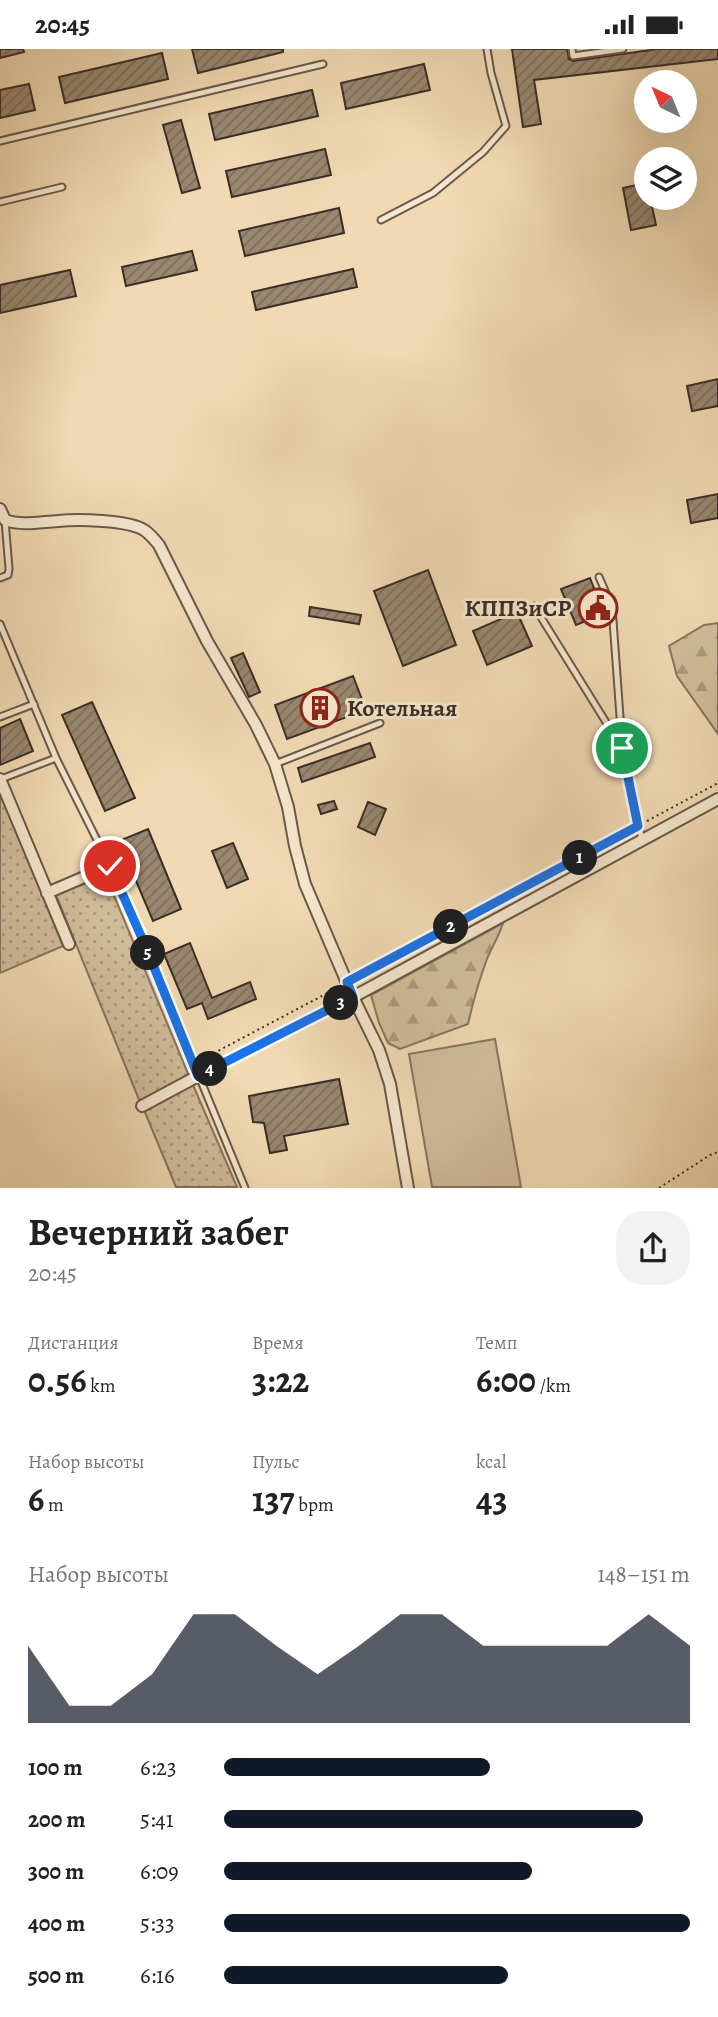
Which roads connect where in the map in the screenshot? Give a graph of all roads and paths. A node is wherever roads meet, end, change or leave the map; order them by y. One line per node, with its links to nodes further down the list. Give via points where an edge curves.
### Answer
1 (487, 49): 8 (lane, via 506,126 483,152 433,193)
2 (572, 49): 3 (lane, via 573,56)
3 (623, 49)
4 (323, 64): 5 (lane)
5 (0, 141)
6 (62, 187): 7 (lane)
7 (0, 202)
8 (381, 220)
9 (2, 515): 11 (lane, via 9,569 8,575); 19 (street, via 17,524 72,519 128,524 151,535)
10 (599, 577): 17 (lane, via 612,607)
11 (0, 578)
12 (534, 606): 17 (lane)
13 (0, 624): 14 (lane)
14 (34, 704): 15 (lane); 18 (lane)
15 (0, 717)
16 (380, 723): 19 (lane)
17 (622, 748): 23 (lane)
18 (56, 758): 20 (lane); 25 (lane)
19 (275, 764): 28 (street, via 305,884)
20 (0, 780): 26 (street)
21 (718, 783): 23 (path)
22 (718, 799): 24 (street)
23 (638, 826): 24 (lane); 28 (path)
24 (642, 840): 29 (street)
25 (110, 866): 26 (street); 31 (lane)
26 (47, 893): 27 (street)
27 (68, 944)
28 (347, 982): 29 (street); 30 (path)
29 (353, 997): 31 (lane); 35 (street, via 390,1084)
30 (198, 1062)
31 (198, 1076): 32 (street); 34 (lane)
32 (142, 1106)
33 (718, 1152): 36 (path)
34 (245, 1188)
35 (408, 1188)
36 (659, 1188)

